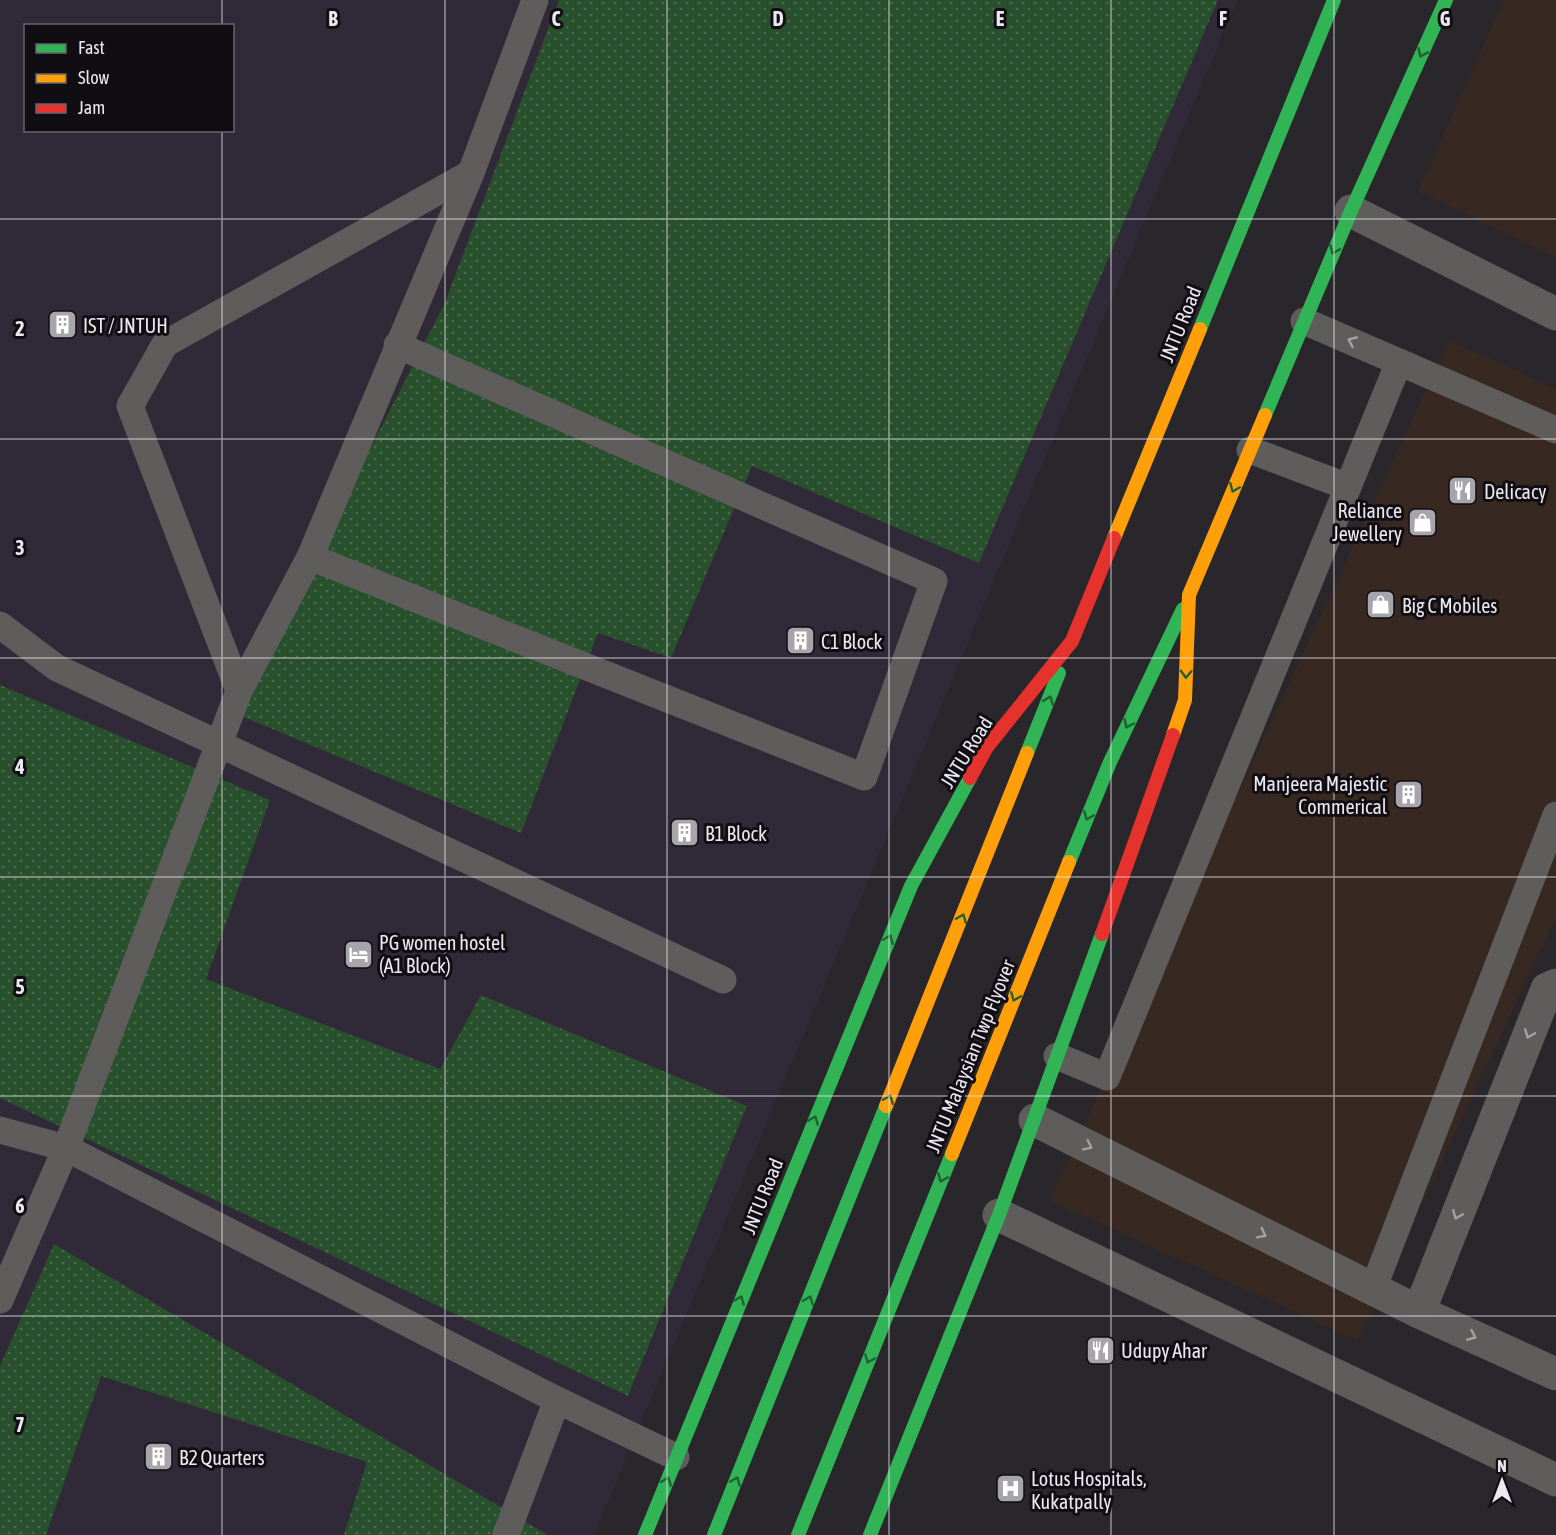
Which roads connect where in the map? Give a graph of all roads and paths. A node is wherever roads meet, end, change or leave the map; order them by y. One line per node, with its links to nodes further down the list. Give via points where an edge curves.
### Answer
1 (535, 0): 4 (lane)
2 (1334, 0): 16 (main road, JNTU Road)
3 (1446, 0): 5 (main road, one-way to 5)
4 (471, 174): 8 (lane); 17 (lane, via 165,344 130,406)
5 (1351, 211): 6 (street); 7 (main road, one-way to 7)
6 (1556, 314)
7 (1304, 321): 9 (lane, one-way to 7); 11 (main road)
8 (397, 345): 13 (lane); 13 (lane, via 934,581 864,777)
9 (1399, 362): 10 (lane); 12 (lane)
10 (1556, 430)
11 (1250, 450): 12 (lane); 14 (main road, one-way to 14)
12 (1348, 487): 22 (lane, via 1107,1077)
13 (310, 557): 17 (lane)
14 (1189, 595): 22 (main road, one-way to 22, via 1185,700); 37 (main road, JNTU Malaysian Twp Flyover, one-way to 37, via 1110,762)
15 (0, 625): 18 (lane, via 57,668)
16 (1072, 641): 32 (main road, JNTU Road, one-way to 16, via 910,886 987,747); 36 (main road, one-way to 16)
17 (239, 691): 18 (lane)
18 (220, 744): 20 (lane); 25 (lane)
19 (1556, 815): 27 (lane)
20 (723, 980)
21 (1556, 984): 29 (street, one-way to 29, via 1547,989)
22 (1057, 1056): 23 (main road)
23 (1035, 1120): 26 (main road); 27 (street, one-way to 27)
24 (0, 1130): 25 (lane)
25 (66, 1148): 28 (lane); 31 (lane)
26 (999, 1215): 33 (street); 38 (main road)
27 (1373, 1289): 29 (street)
28 (0, 1300)
29 (1419, 1312): 30 (street, one-way to 30)
30 (1556, 1374)
31 (557, 1400): 32 (lane); 34 (lane)
32 (676, 1457): 35 (main road, JNTU Road, one-way to 32)
33 (1556, 1480)
34 (506, 1535)
35 (645, 1535)
36 (714, 1535)
37 (798, 1535)
38 (870, 1535)

